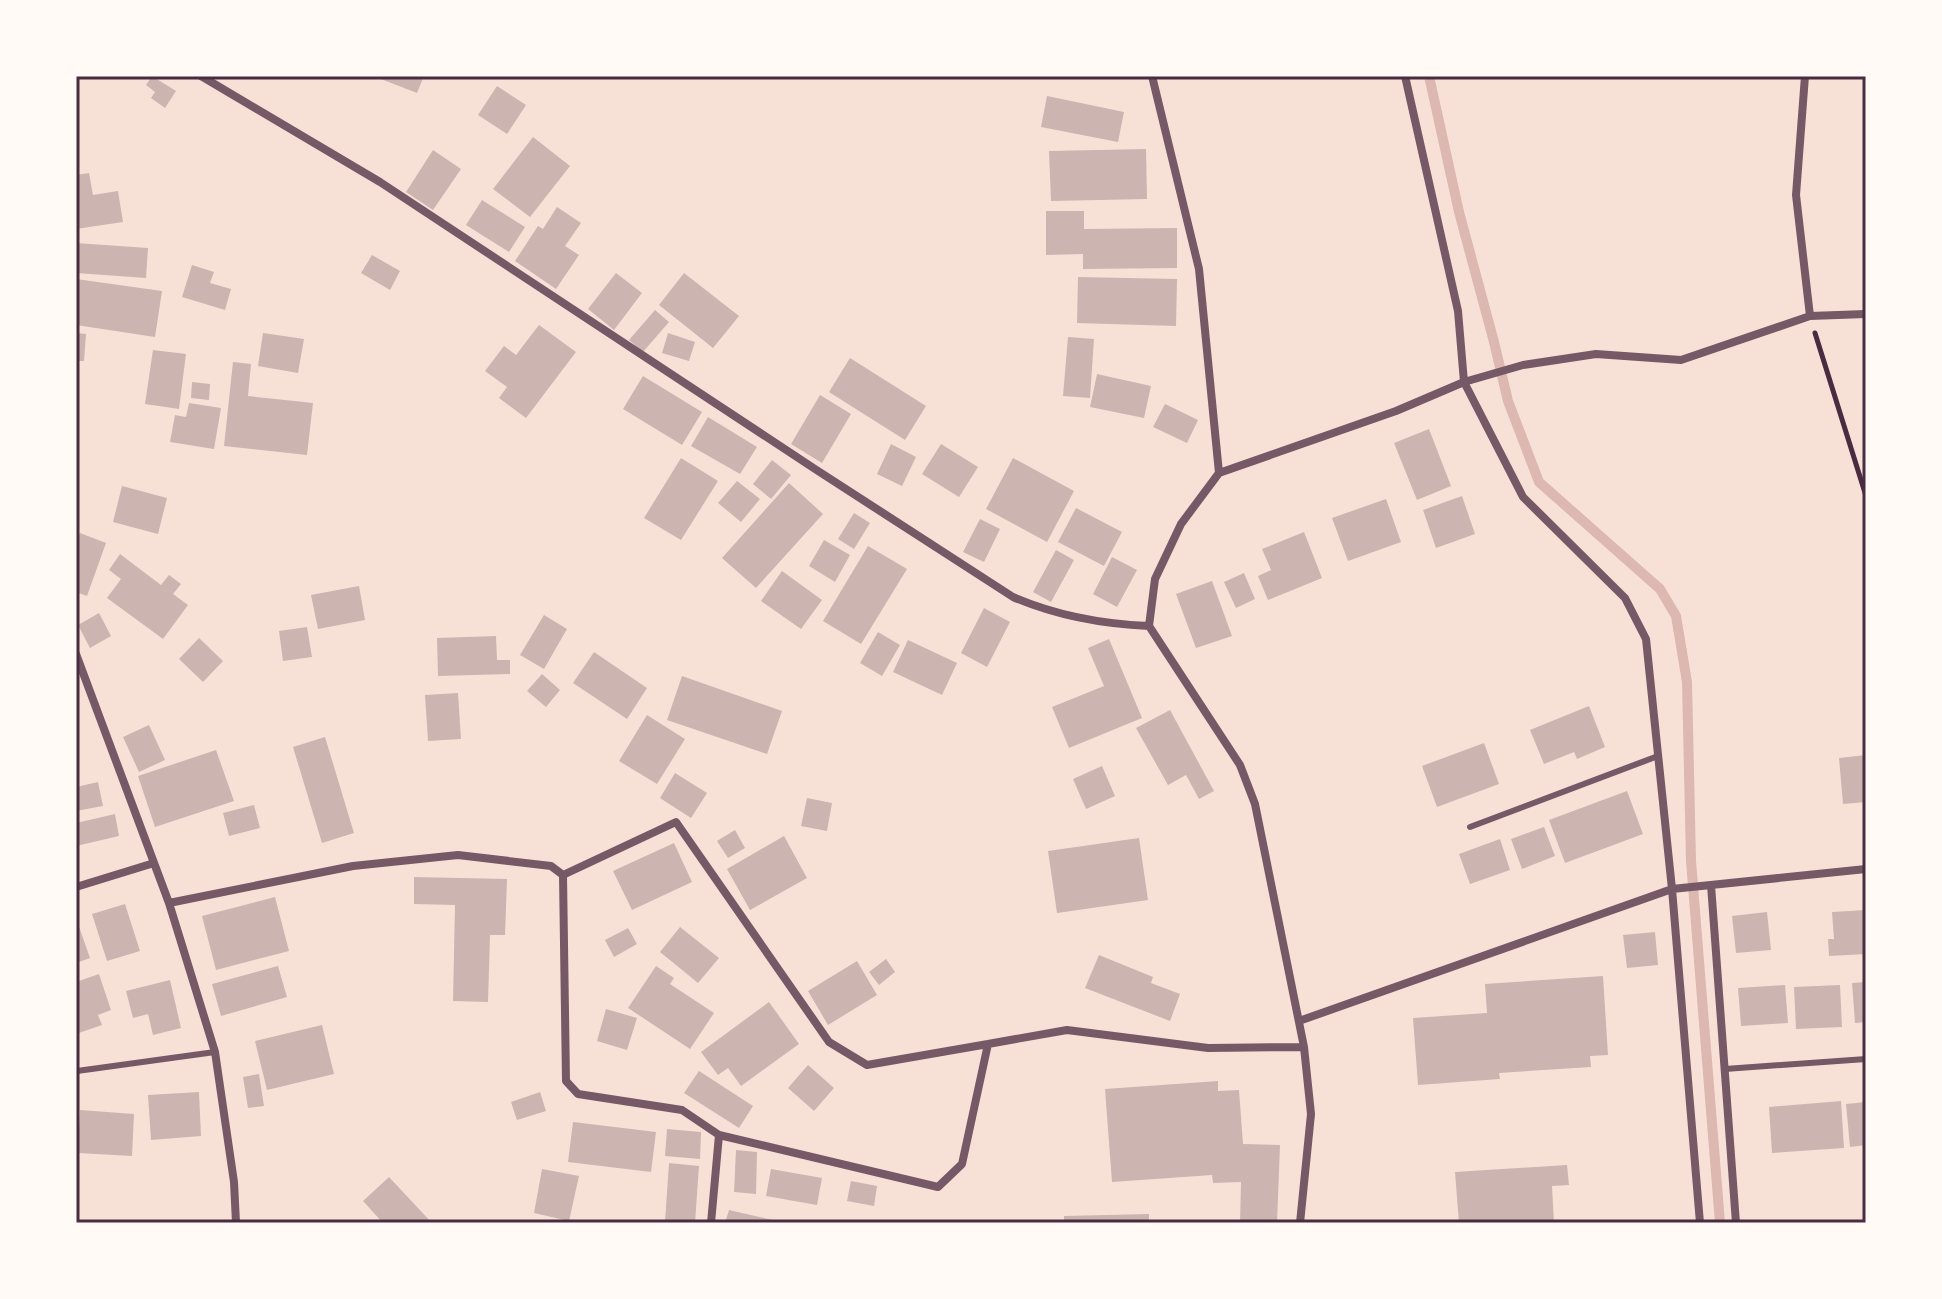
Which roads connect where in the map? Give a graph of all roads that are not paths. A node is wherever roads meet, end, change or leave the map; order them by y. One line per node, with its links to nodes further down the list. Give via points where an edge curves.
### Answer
1 (201, 76): 9 (street, via 380,182 1013,597 1043,610 1108,624)
2 (1152, 76): 8 (street, via 1199,269)
3 (1405, 76): 7 (street, via 1458,311)
4 (1805, 76): 6 (street, via 1796,195)
5 (1866, 314): 6 (street)
6 (1810, 316): 7 (street, via 1681,360 1596,354 1523,365)
7 (1464, 382): 8 (street); 11 (street, via 1523,497 1625,598 1646,639)
8 (1219, 473): 9 (street, via 1181,524 1155,579)
9 (1149, 626): 20 (street, via 1240,765 1255,804)
10 (76, 654): 13 (street)
11 (1658, 756): 12 (lane); 18 (street)
12 (1470, 827)
13 (154, 863): 17 (street); 19 (street)
14 (1866, 869): 16 (street)
15 (563, 875): 19 (street, via 551,866 458,855 353,866); 21 (street, via 676,822 829,1042 867,1065); 27 (street, via 566,1081 578,1094 682,1110)
16 (1711, 885): 18 (street); 25 (street)
17 (76, 887)
18 (1672, 889): 20 (street); 31 (street)
19 (169, 903): 23 (street)
20 (1299, 1021): 22 (street)
21 (988, 1044): 22 (street, via 1067,1030 1208,1048); 27 (street, via 962,1164 938,1187)
22 (1304, 1047): 30 (street, via 1311,1114)
23 (215, 1052): 26 (lane); 28 (street)
24 (1866, 1059): 25 (lane)
25 (1725, 1069): 32 (street)
26 (77, 1071)
27 (719, 1135): 29 (street)
28 (236, 1223)
29 (711, 1223)
30 (1300, 1223)
31 (1700, 1223)
32 (1736, 1223)

